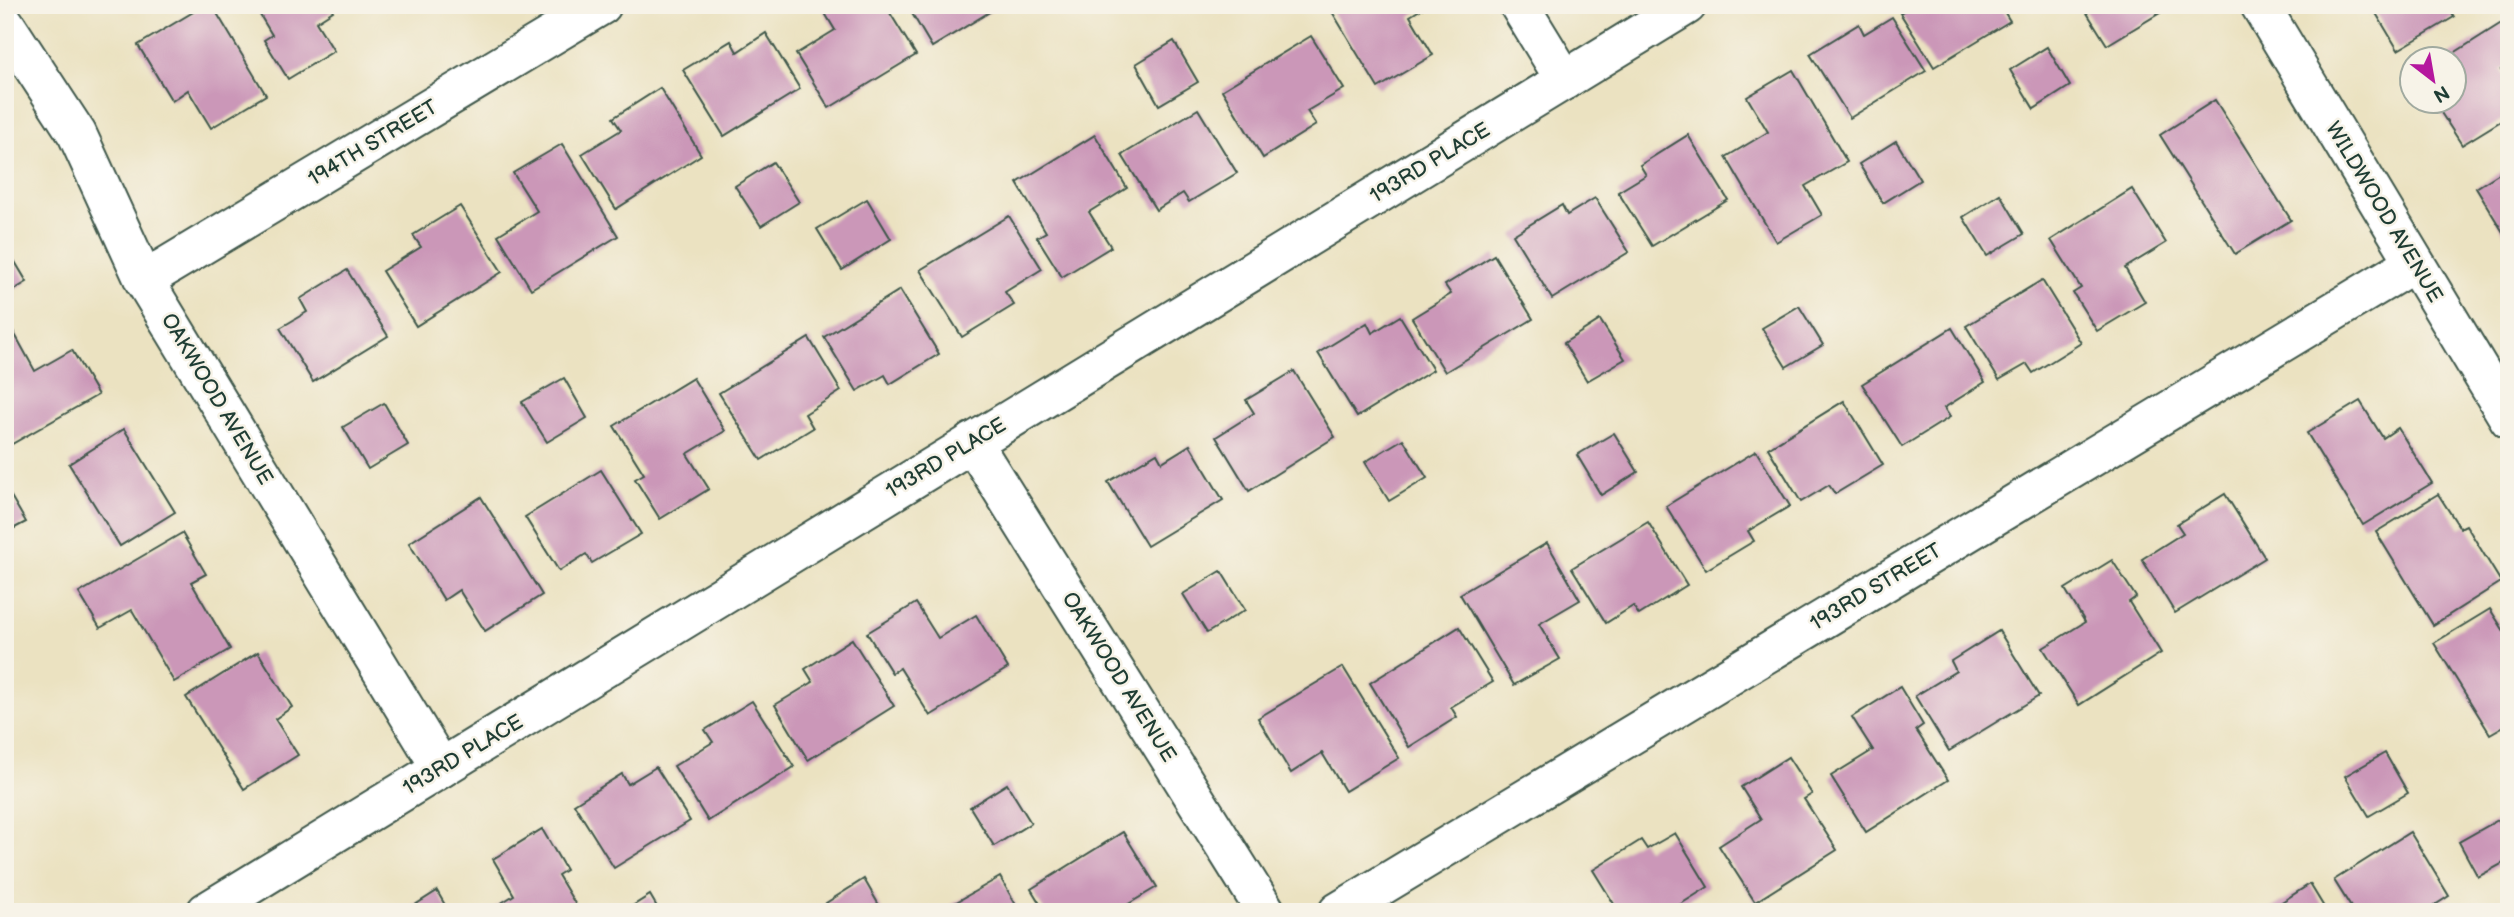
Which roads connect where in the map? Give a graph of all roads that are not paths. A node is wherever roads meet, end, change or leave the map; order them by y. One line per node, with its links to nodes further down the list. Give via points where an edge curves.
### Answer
1 (602, 5): 8 (street, 194TH STREET)
2 (1519, 5): 6 (street)
3 (1686, 5): 6 (street, 193RD PLACE)
4 (2260, 5): 7 (street, WILDWOOD AVENUE)
5 (5, 24): 8 (street, OAKWOOD AVENUE, via 77,134)
6 (1565, 80): 10 (street, 193RD PLACE)
7 (2414, 262): 9 (street, WILDWOOD AVENUE); 14 (street, 193RD STREET)
8 (144, 280): 11 (street, OAKWOOD AVENUE)
9 (2509, 419)
10 (972, 442): 11 (street, 193RD PLACE); 13 (street, OAKWOOD AVENUE)
11 (441, 768): 12 (street, 193RD PLACE)
12 (206, 912)
13 (1266, 912)
14 (1338, 912)

